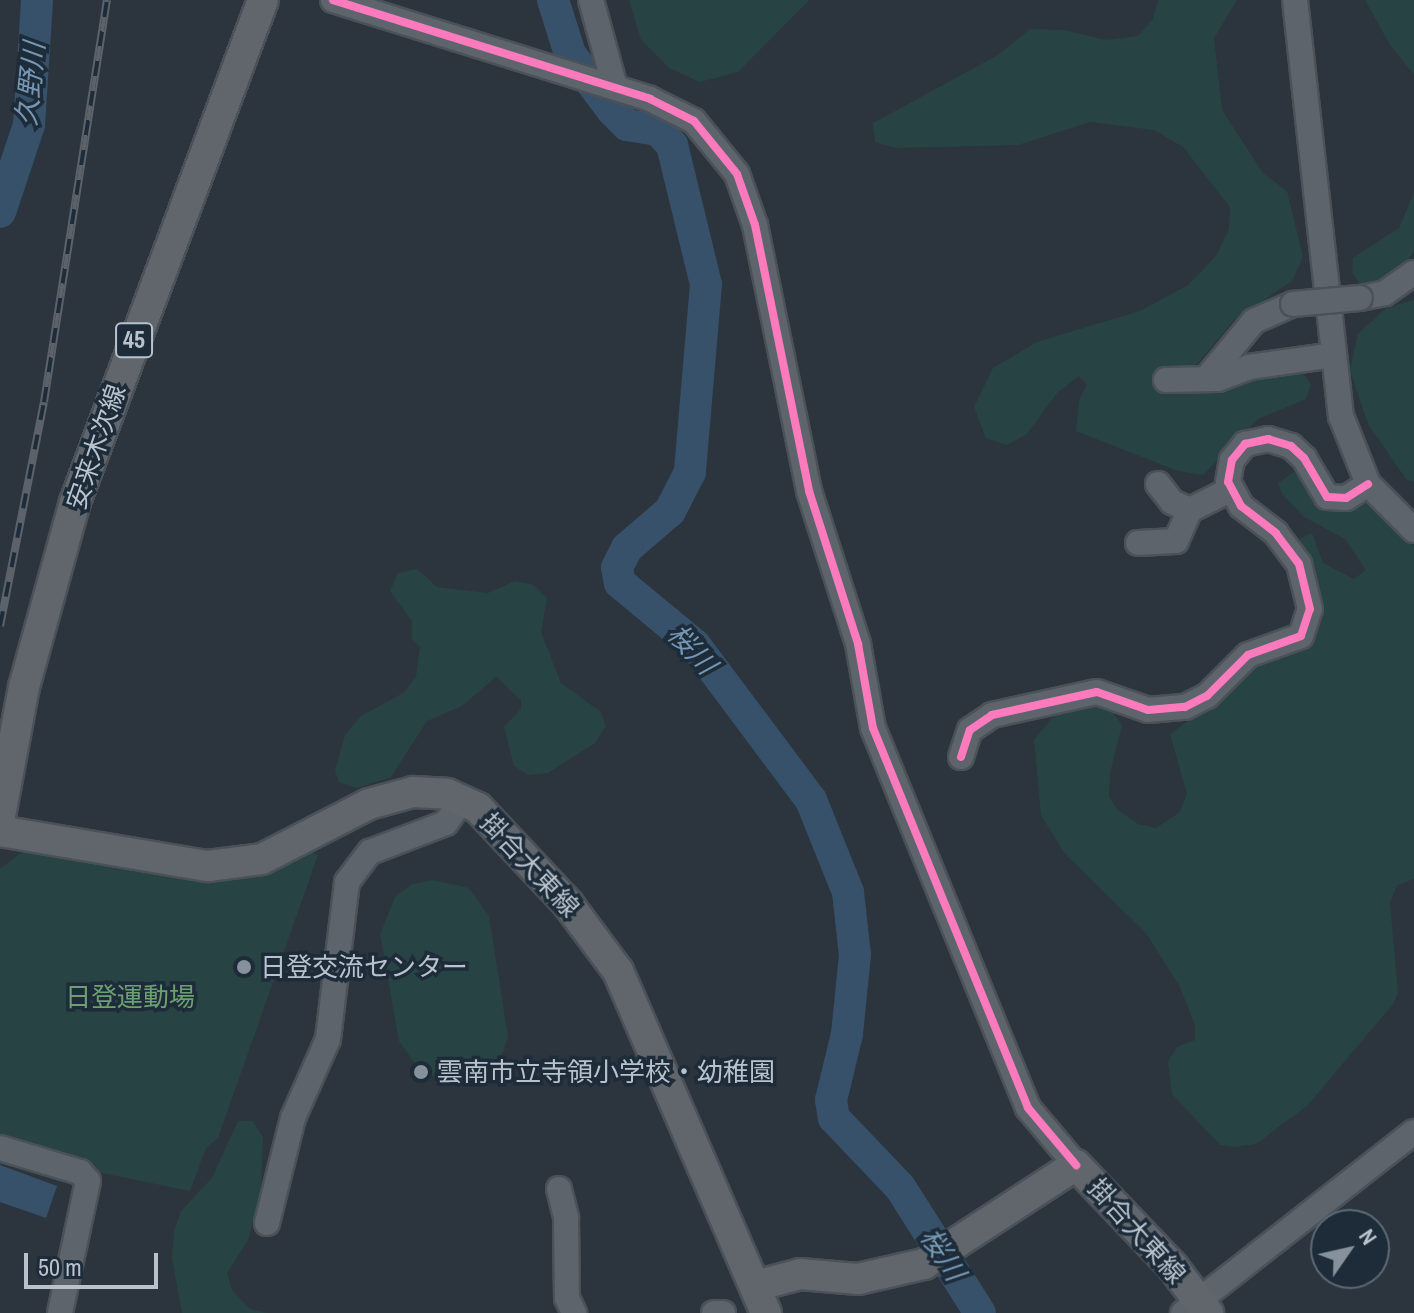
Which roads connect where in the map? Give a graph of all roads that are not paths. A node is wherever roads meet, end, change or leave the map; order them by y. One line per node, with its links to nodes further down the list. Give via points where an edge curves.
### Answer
1 (263, 0): 16 (main road, 安来木次線 / 45, via 75,502)
2 (333, 0): 5 (street)
3 (591, 0): 5 (street)
4 (1295, 0): 7 (street)
5 (610, 86): 23 (street, via 694,121 724,154 747,196 809,491 858,644 873,728 1028,1108)
6 (1414, 273): 8 (street, bridge, via 1385,293 1293,304 1254,321)
7 (1333, 355): 8 (street, via 1270,362); 11 (street, via 1347,441)
8 (1206, 379): 9 (street)
9 (1166, 380)
10 (1158, 484): 13 (street, via 1172,502)
11 (1368, 484): 12 (street, via 1346,498 1327,497 1298,451 1268,439 1237,450); 14 (street, via 1384,506)
12 (1230, 490): 13 (street); 17 (street, via 1241,506 1276,533 1299,564 1310,609 1301,636 1248,655 1207,696 1185,707 1148,710 1097,692 992,715 970,730)
13 (1190, 510): 15 (street, via 1176,541)
14 (1414, 530)
15 (1138, 543)
16 (12, 686): 19 (main road, 安来木次線 / 45)
17 (961, 757)
18 (462, 799): 20 (main road, 掛合大東線, via 432,791 389,797 262,859 208,866); 25 (street, via 446,823 370,852 347,882 328,1039 293,1118); 26 (main road, 掛合大東線, via 492,820 618,971)
19 (0, 816)
20 (0, 831)
21 (1414, 1132): 27 (street)
22 (0, 1148): 28 (street, via 80,1172 88,1181)
23 (1076, 1165): 26 (main road, 掛合大東線, via 947,1252 858,1279 800,1274); 27 (main road, 掛合大東線)
24 (559, 1189): 29 (street, via 568,1245 567,1298)
25 (267, 1223)
26 (760, 1299)
27 (1196, 1309)
28 (60, 1313)
29 (574, 1313)
30 (714, 1313): 31 (street)
31 (723, 1313)

